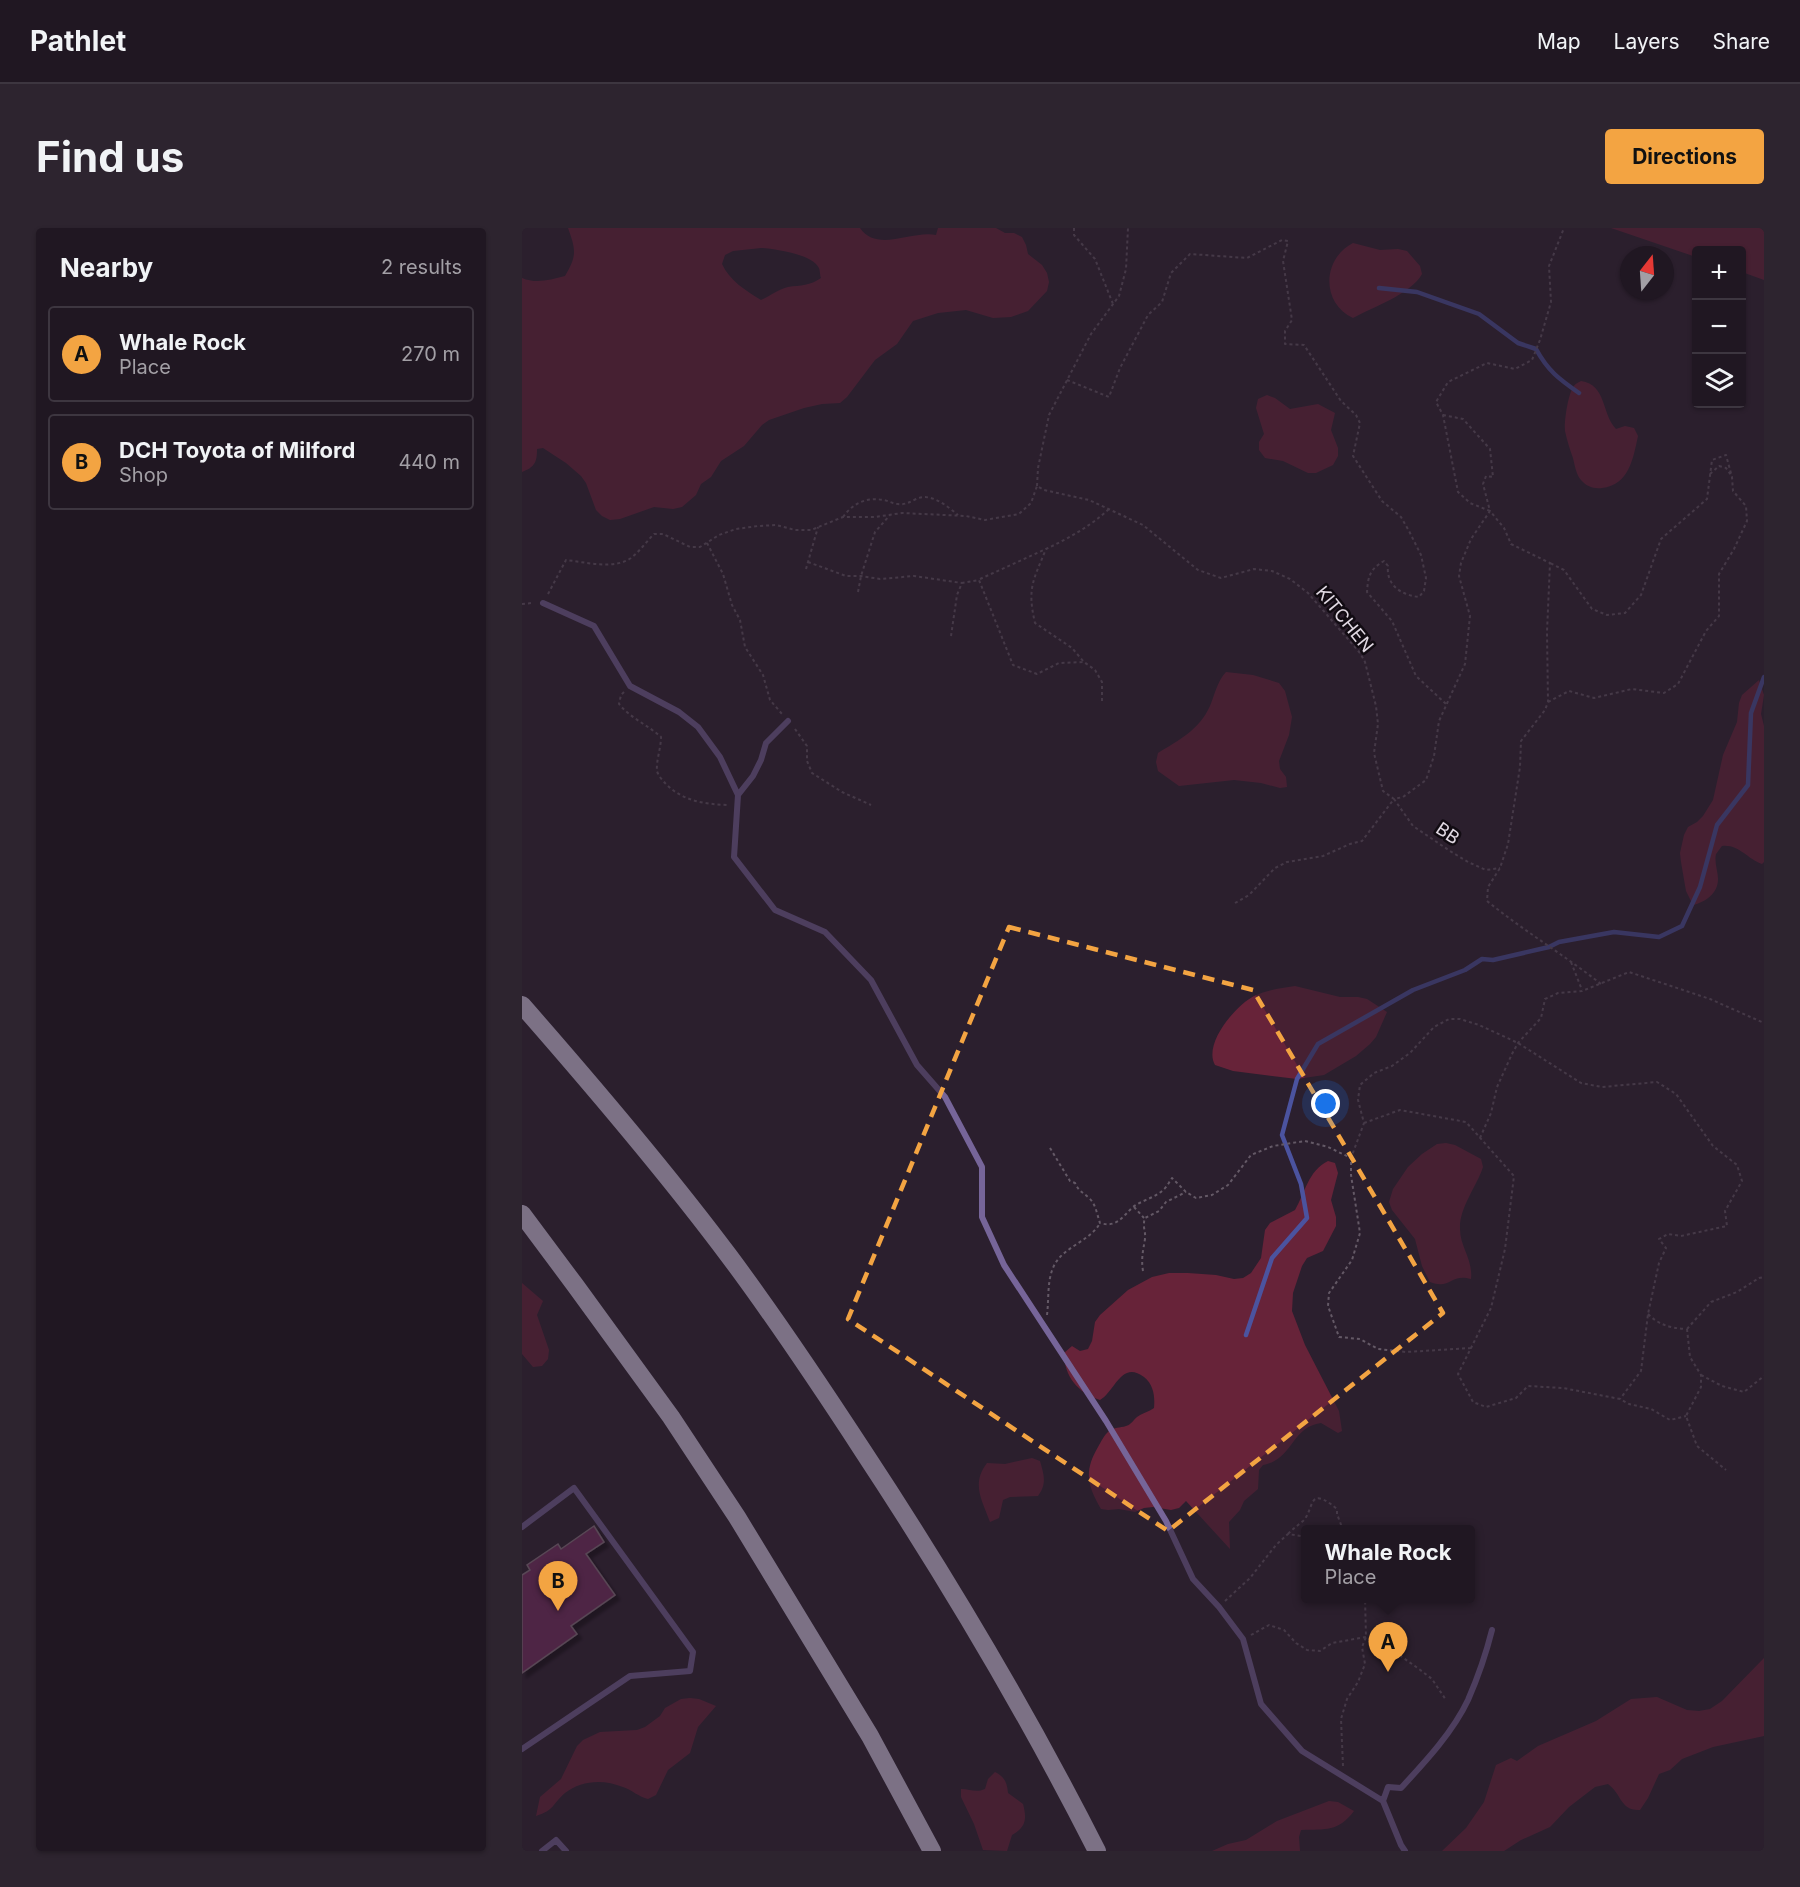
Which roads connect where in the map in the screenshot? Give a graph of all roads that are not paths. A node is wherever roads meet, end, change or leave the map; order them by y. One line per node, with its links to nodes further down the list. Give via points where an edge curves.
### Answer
1 (543, 603): 3 (lane, via 594,626 630,686 680,712 698,727 720,757)
2 (788, 720): 3 (lane, via 766,743 762,760)
3 (738, 798): 9 (lane, via 734,857 775,910 825,932 871,980 917,1065 945,1097 982,1167 982,1217 1004,1265 1106,1421 1166,1521 1193,1579 1243,1639 1261,1704 1302,1751)
4 (522, 1005): 13 (highway, via 714,1236 815,1378 914,1528 1003,1675)
5 (522, 1214): 12 (highway, via 671,1417 737,1517 870,1736)
6 (522, 1527): 8 (lane, via 574,1488 693,1652 690,1671 630,1676)
7 (1492, 1630): 9 (lane, via 1467,1701 1429,1758 1401,1788 1388,1787)
8 (522, 1749)
9 (1383, 1801): 14 (lane)
10 (542, 1851): 11 (lane, via 556,1840)
11 (566, 1851)
12 (932, 1851)
13 (1097, 1851)
14 (1405, 1851)

